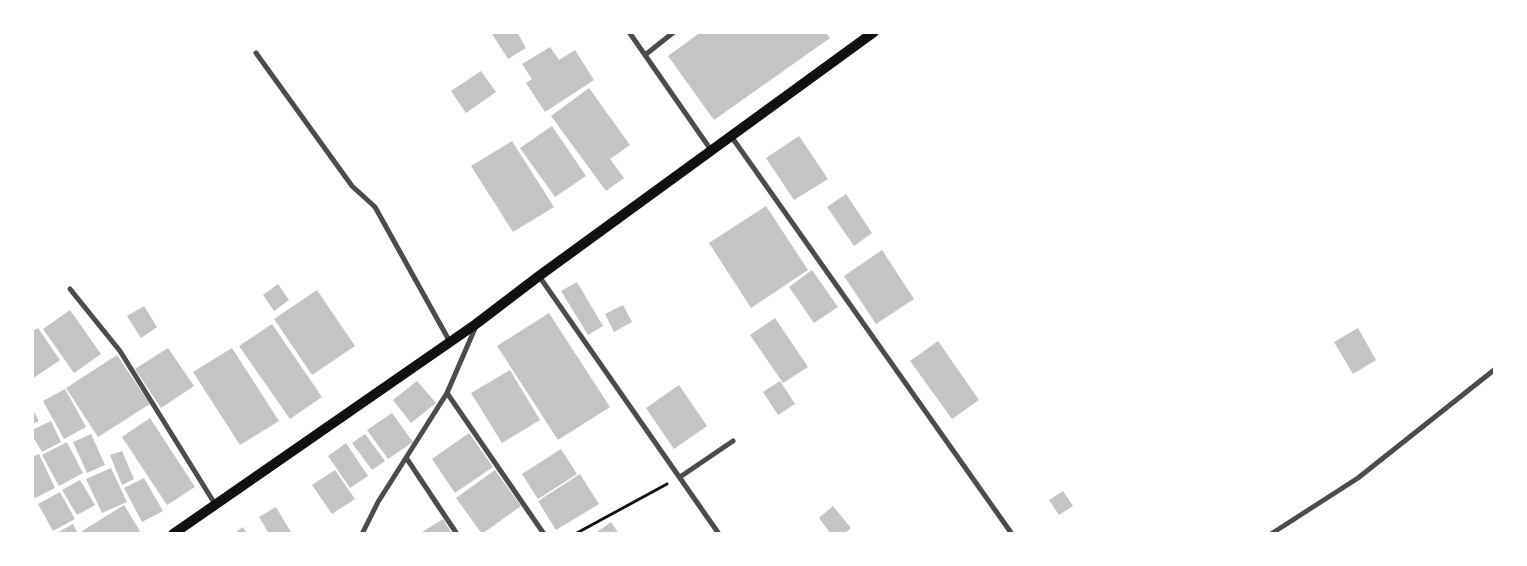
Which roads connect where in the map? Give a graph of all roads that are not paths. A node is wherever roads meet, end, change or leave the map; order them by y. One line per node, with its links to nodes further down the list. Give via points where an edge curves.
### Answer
1 (629, 32): 5 (street)
2 (674, 32): 5 (street)
3 (874, 32): 6 (main road)
4 (256, 53): 11 (street, via 352,186 375,207)
5 (645, 55): 7 (street)
6 (731, 136): 7 (main road); 23 (street)
7 (712, 150): 8 (main road)
8 (539, 276): 10 (main road); 16 (street)
9 (70, 290): 17 (street, via 120,351)
10 (476, 324): 11 (main road); 13 (street)
11 (450, 342): 17 (main road)
12 (1494, 370): 24 (street, via 1358,478)
13 (447, 393): 15 (street); 21 (street)
14 (733, 441): 16 (street)
15 (406, 458): 19 (street); 20 (street)
16 (680, 477): 22 (street)
17 (215, 504): 18 (main road)
18 (173, 534)
19 (362, 534)
20 (458, 534)
21 (544, 534)
22 (719, 534)
23 (1012, 534)
24 (1271, 534)

